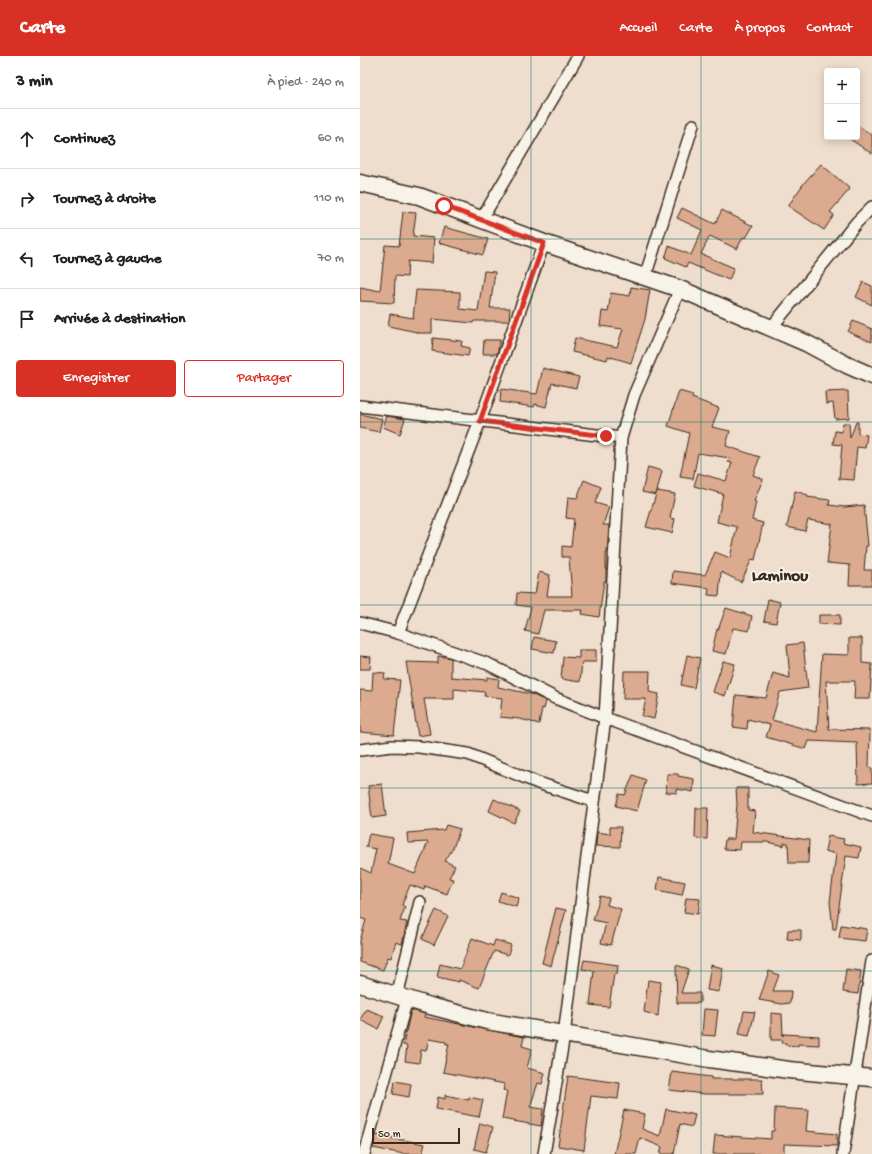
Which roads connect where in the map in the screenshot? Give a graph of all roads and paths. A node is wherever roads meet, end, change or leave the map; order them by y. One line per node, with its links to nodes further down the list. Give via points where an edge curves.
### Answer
1 (578, 56): 5 (street)
2 (693, 125): 7 (street)
3 (360, 183): 5 (street, via 419,196)
4 (872, 207): 9 (street)
5 (481, 220): 6 (street)
6 (544, 243): 7 (street); 12 (street)
7 (644, 277): 8 (street)
8 (680, 289): 9 (street); 13 (street, via 634,395)
9 (771, 328): 10 (street, via 806,342)
10 (872, 376)
11 (360, 406): 12 (street)
12 (480, 421): 13 (street); 15 (street)
13 (621, 438): 16 (street)
14 (360, 622): 15 (street)
15 (398, 634): 16 (street, via 488,664 555,698)
16 (605, 718): 18 (street); 19 (street)
17 (360, 750): 18 (street, via 392,746 468,754 538,783)
18 (593, 801): 24 (street)
19 (872, 816)
20 (420, 902): 23 (street)
21 (872, 962): 25 (street)
22 (360, 984): 23 (street)
23 (402, 998): 24 (street, via 487,1021); 27 (street)
24 (564, 1035): 25 (street, via 709,1059); 28 (street)
25 (854, 1077): 26 (street); 29 (street)
26 (872, 1078)
27 (364, 1154)
28 (544, 1154)
29 (843, 1154)

